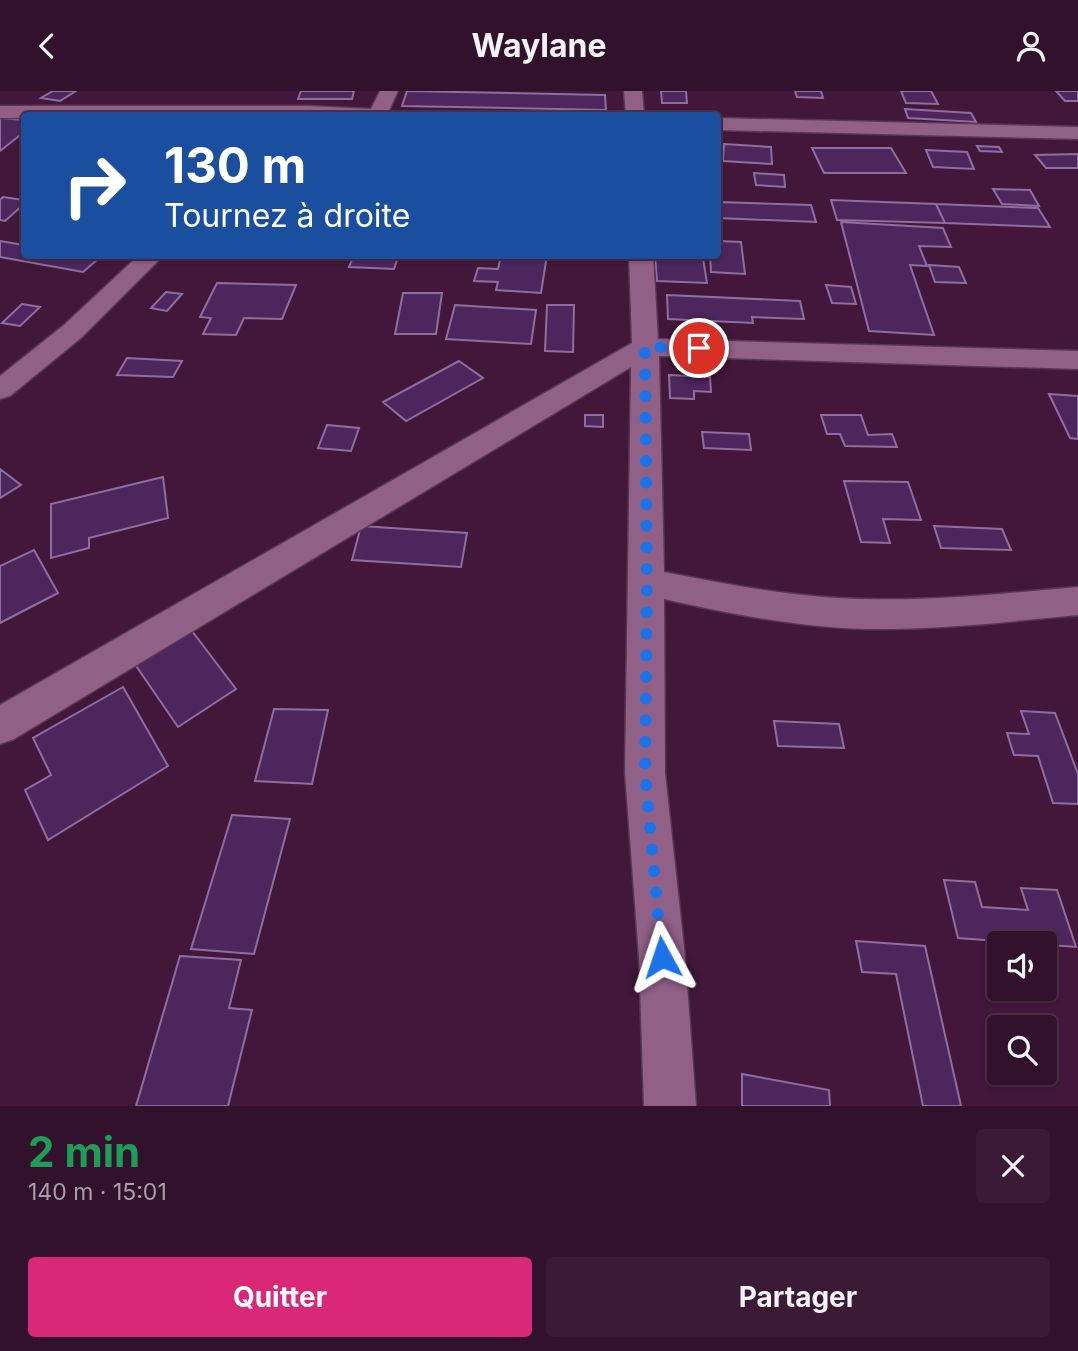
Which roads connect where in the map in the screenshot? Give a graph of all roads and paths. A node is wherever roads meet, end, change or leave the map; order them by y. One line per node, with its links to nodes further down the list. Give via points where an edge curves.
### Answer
1 (389, 91): 5 (street)
2 (633, 91): 6 (street)
3 (0, 112): 4 (street)
4 (21, 112)
5 (379, 112)
6 (635, 112)
7 (721, 124): 8 (street)
8 (1078, 133)
9 (149, 259): 13 (street, via 73,331)
10 (641, 259): 11 (street)
11 (645, 347): 12 (street); 14 (street); 16 (street)
12 (1078, 360)
13 (0, 390)
14 (647, 582): 15 (street, via 746,603 864,614); 17 (street, via 645,773)
15 (1078, 601)
16 (0, 726)
17 (670, 1106)

